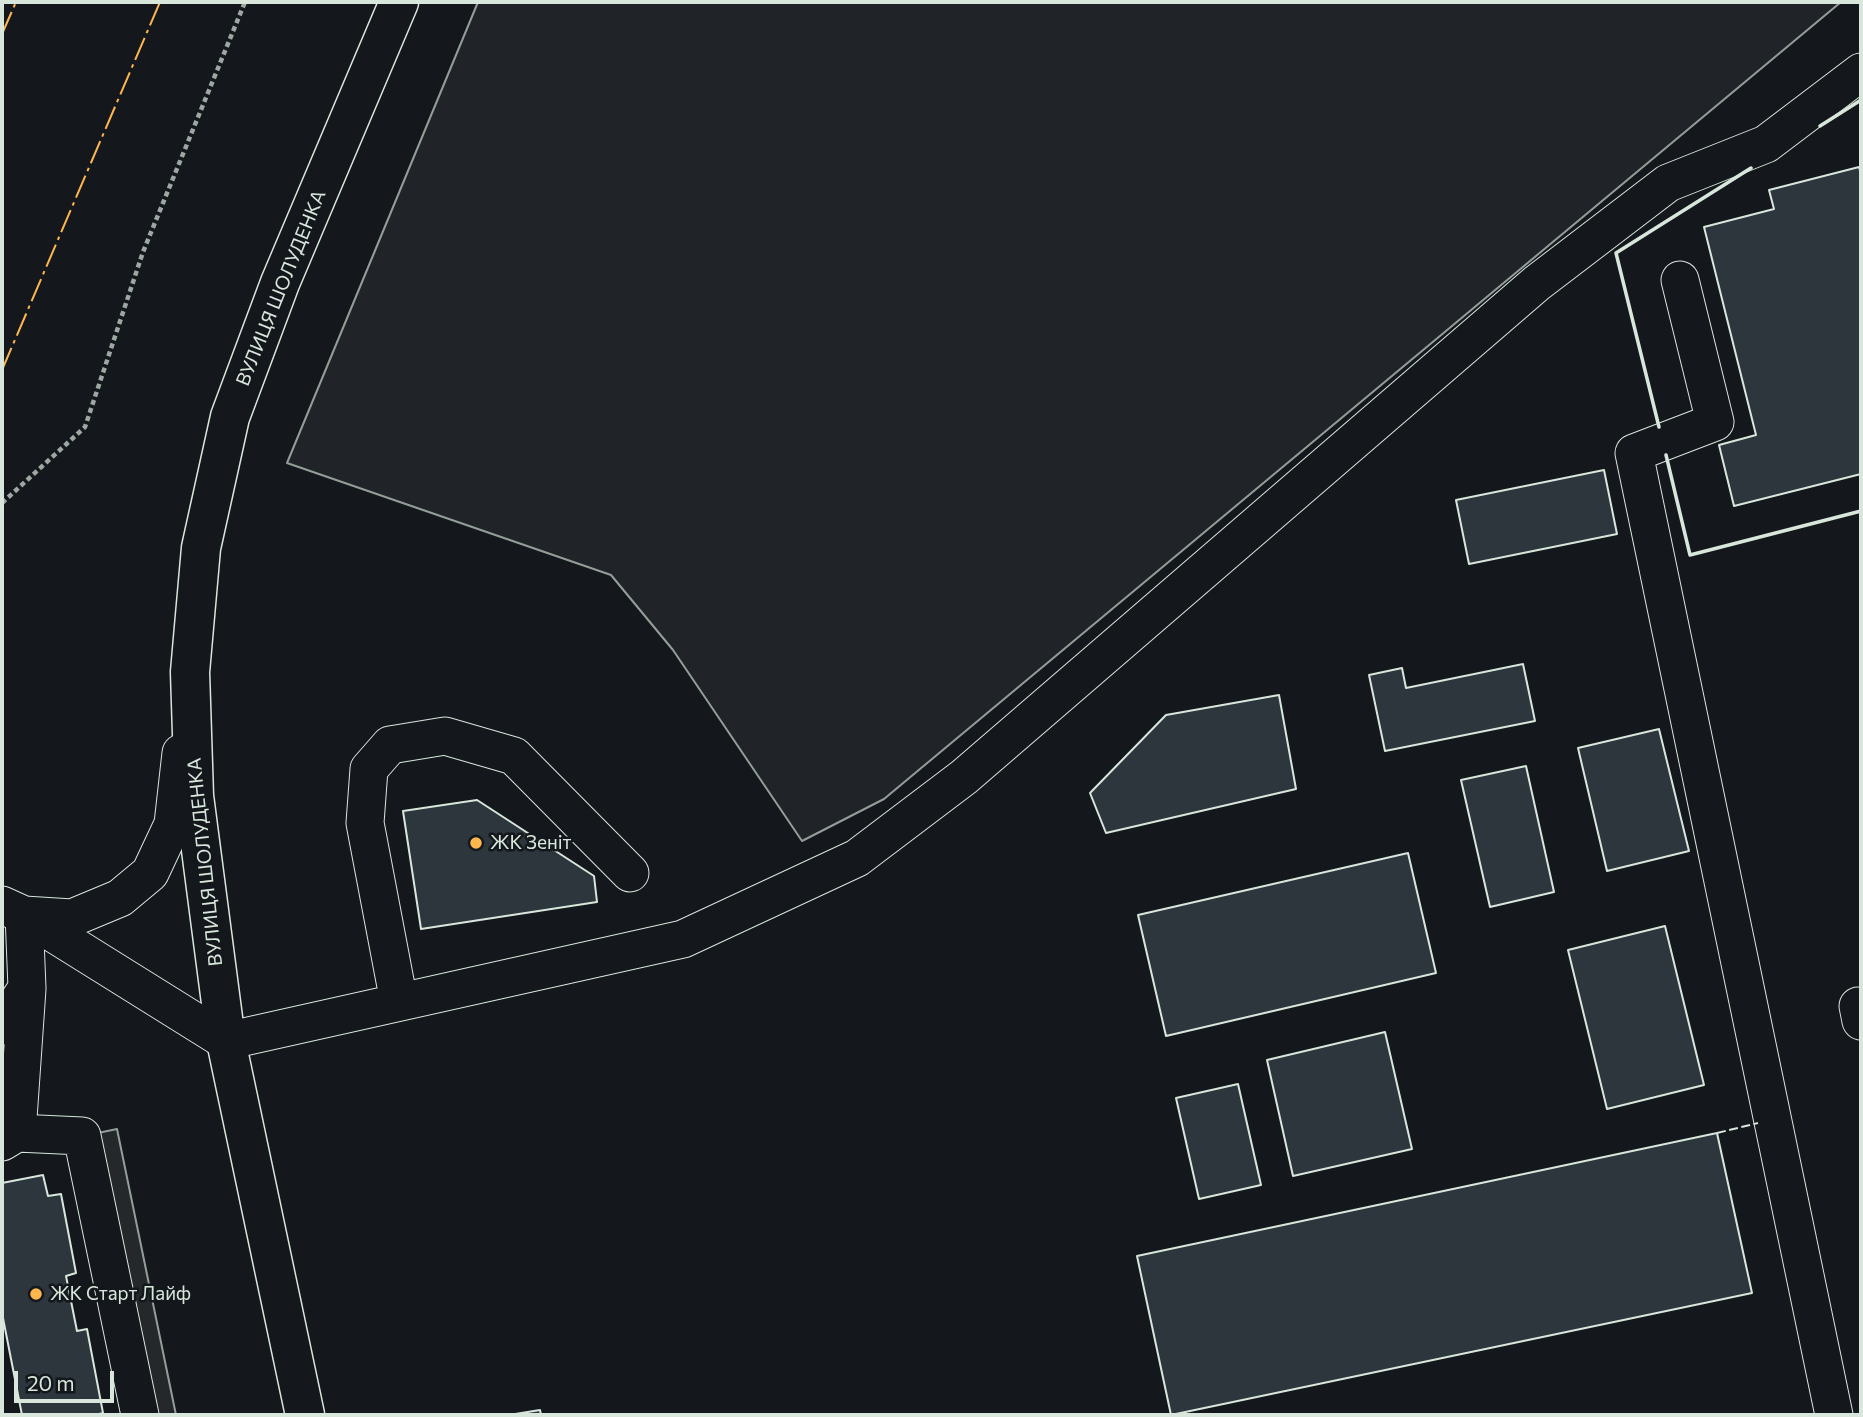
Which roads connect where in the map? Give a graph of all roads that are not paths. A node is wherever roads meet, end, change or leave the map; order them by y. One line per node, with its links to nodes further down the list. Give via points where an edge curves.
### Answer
1 (399, 2): 4 (main road, ВУЛИЦЯ ШОЛУДЕНКА, via 280,283 230,417 201,548)
2 (1861, 72): 8 (street, via 1766,144 1668,183 1537,283 964,776 857,858 683,939)
3 (1680, 280): 16 (street, via 1715,422 1634,453)
4 (190, 672): 6 (street, via 173,824 150,873 120,898 72,918); 12 (main road, ВУЛИЦЯ ШОЛУДЕНКА, via 194,796)
5 (630, 873): 8 (street, via 514,756 445,736 390,746 369,769 365,823)
6 (13, 910): 7 (street); 12 (street)
7 (27, 988): 11 (street); 13 (street)
8 (399, 1002): 12 (street)
9 (1861, 1006): 10 (street)
10 (1861, 1021)
11 (2, 1026)
12 (226, 1041): 15 (main road, ВУЛИЦЯ ШОЛУДЕНКА)
13 (10, 1138): 14 (street, via 82,1136)
14 (140, 1415)
15 (305, 1415)
16 (1834, 1415)

